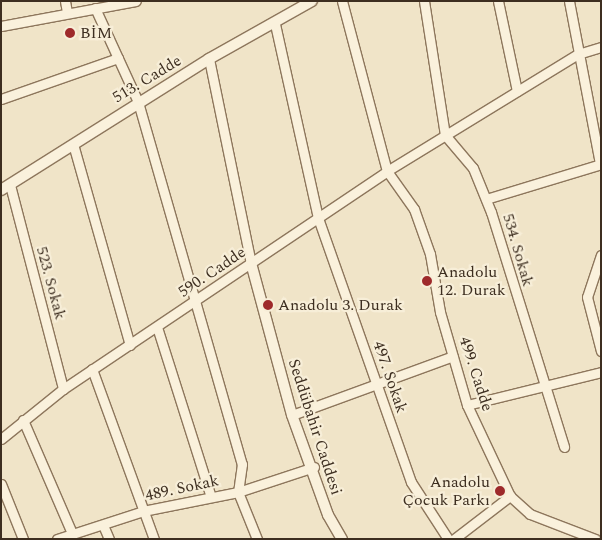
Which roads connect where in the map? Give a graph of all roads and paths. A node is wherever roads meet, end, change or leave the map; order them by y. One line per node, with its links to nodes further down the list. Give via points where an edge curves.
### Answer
1 (65, 1): 9 (street)
2 (136, 1): 8 (street)
3 (312, 1): 10 (street, 513. Cadde)
4 (342, 1): 22 (street, 499. Cadde)
5 (424, 1): 19 (street)
6 (498, 1): 16 (street)
7 (569, 1): 13 (street)
8 (95, 8): 9 (street); 14 (street)
9 (67, 12): 11 (street)
10 (275, 24): 15 (street, 513. Cadde); 25 (street, 497. Sokak)
11 (1, 26)
12 (601, 47): 13 (street, 590. Cadde)
13 (578, 54): 16 (street, 590. Cadde); 21 (street)
14 (118, 58): 17 (street); 18 (street)
15 (209, 59): 18 (street, 513. Cadde); 27 (street)
16 (517, 91): 19 (street, 590. Cadde)
17 (1, 99)
18 (138, 102): 20 (street, 513. Cadde); 28 (street)
19 (446, 135): 22 (street, 590. Cadde); 24 (street, 534. Sokak, via 473,168)
20 (73, 144): 23 (street, 513. Cadde); 31 (street)
21 (601, 164): 24 (street)
22 (387, 171): 25 (street, 590. Cadde); 33 (street, 499. Cadde, via 418,218)
23 (5, 187): 38 (street, 523. Sokak)
24 (486, 199): 37 (street, 534. Sokak)
25 (318, 218): 27 (street, 590. Cadde); 36 (street, 497. Sokak)
26 (601, 255): 30 (street, via 587,297)
27 (251, 264): 28 (street, 590. Cadde); 40 (street, Seddübahir Caddesi)
28 (194, 303): 29 (street, 590. Cadde); 46 (street, via 242,464)
29 (157, 327): 31 (street, 590. Cadde); 48 (street)
30 (598, 332): 32 (street)
31 (130, 345): 34 (street, 590. Cadde)
32 (601, 350)
33 (453, 356): 36 (street); 39 (street, 499. Cadde)
34 (92, 369): 38 (street, 590. Cadde); 49 (street)
35 (601, 372): 37 (street)
36 (376, 382): 40 (street); 58 (street, 497. Sokak, via 411,482)
37 (542, 384): 39 (street); 43 (street, 534. Sokak)
38 (63, 388): 41 (street, 590. Cadde)
39 (467, 405): 47 (street, 499. Cadde)
40 (292, 414): 44 (street, Seddübahir Caddesi)
41 (23, 420): 42 (street, 590. Cadde); 51 (street)
42 (2, 436)
43 (564, 447)
44 (314, 467): 46 (street, 489. Sokak); 57 (street, Seddübahir Caddesi, via 328,515)
45 (1, 484): 52 (street)
46 (238, 492): 48 (street, 489. Sokak); 56 (street)
47 (510, 496): 59 (street); 60 (street, 499. Cadde, via 530,514)
48 (211, 497): 49 (street, 489. Sokak)
49 (143, 511): 50 (street, 489. Sokak); 55 (street)
50 (103, 526): 51 (street, 489. Sokak); 54 (street)
51 (72, 533): 53 (street, 489. Sokak)
52 (23, 539)
53 (57, 539)
54 (108, 539)
55 (154, 539)
56 (256, 539)
57 (342, 539)
58 (448, 539)
59 (454, 539)
60 (595, 539)

